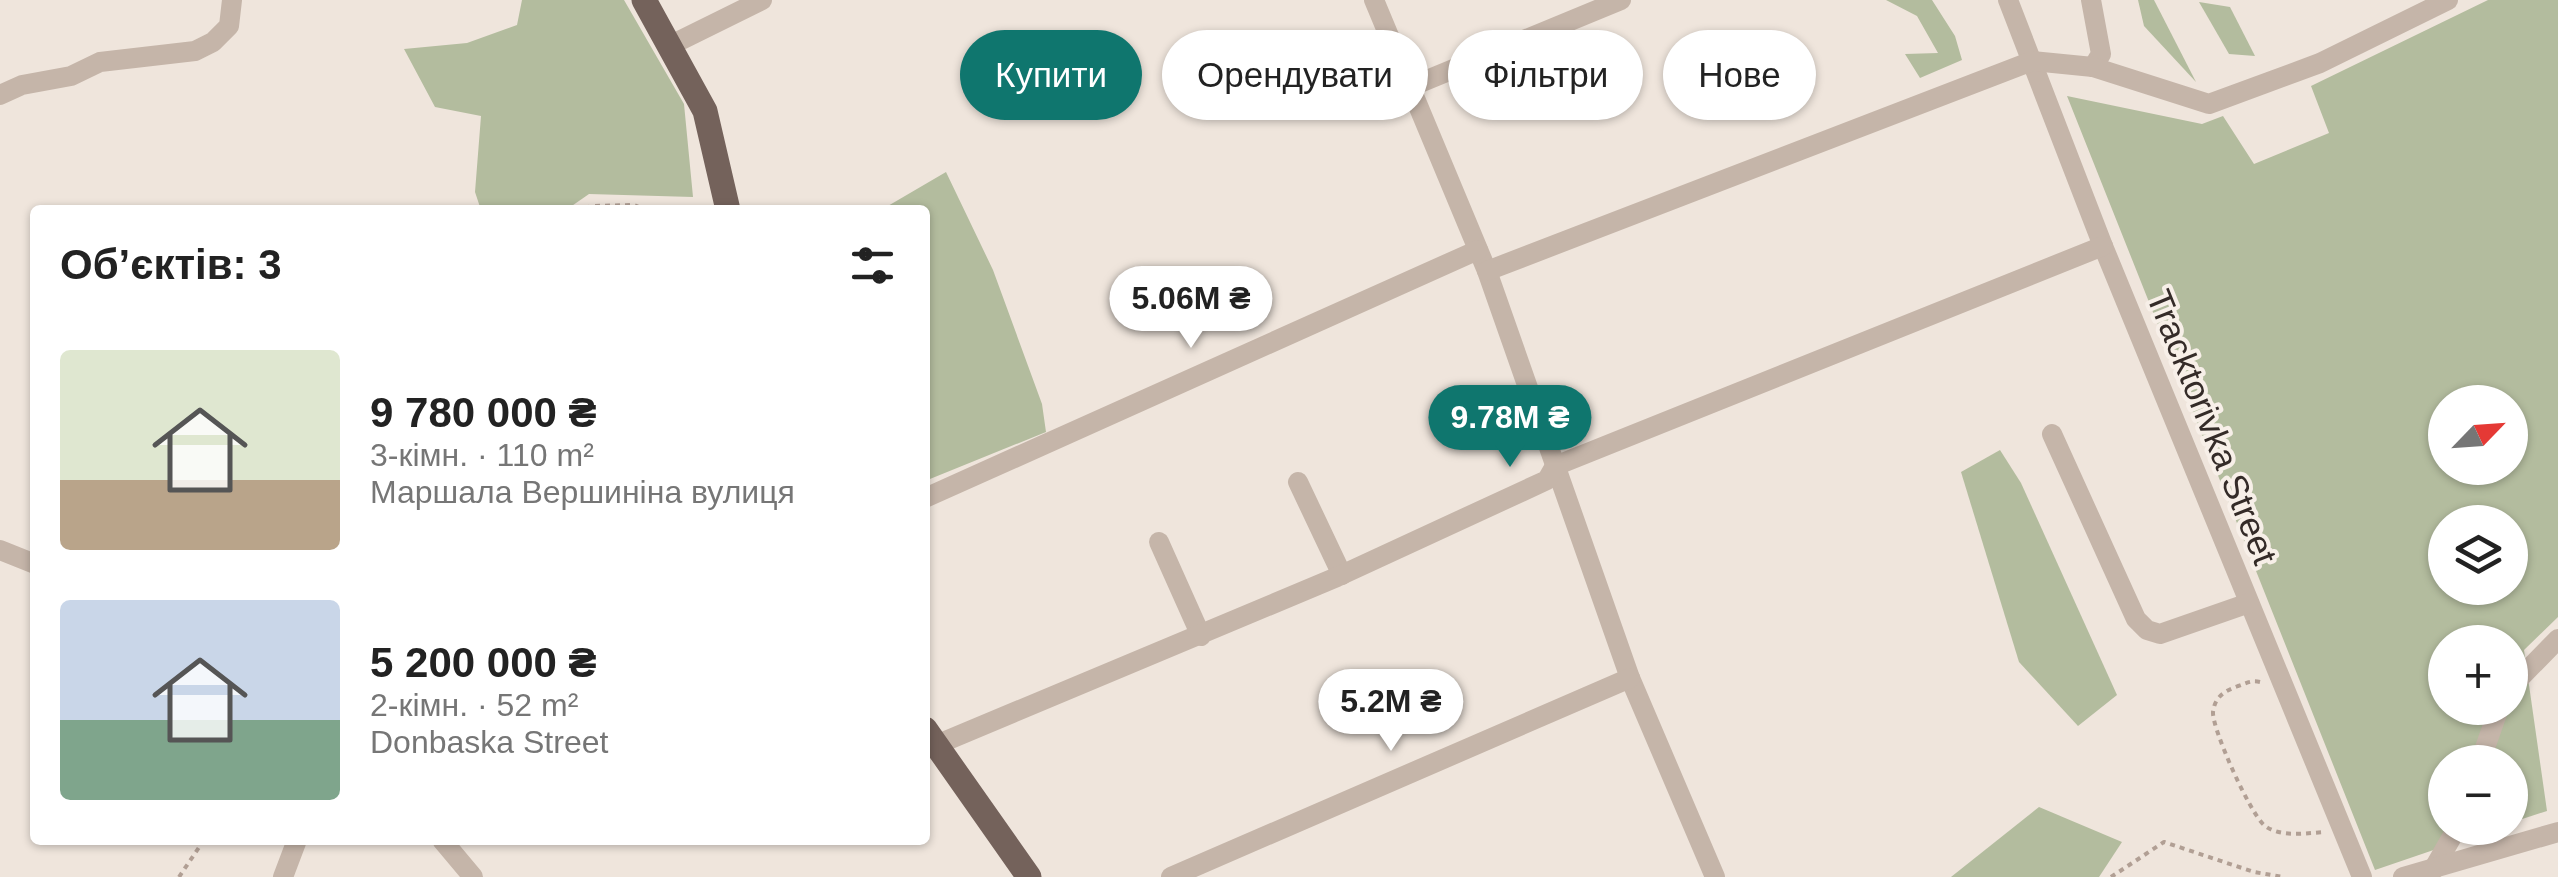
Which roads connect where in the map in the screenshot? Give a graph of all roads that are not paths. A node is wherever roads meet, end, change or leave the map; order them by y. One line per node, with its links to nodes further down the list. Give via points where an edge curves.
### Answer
1 (232, 0): 14 (street, via 229,26 195,51 100,62)
2 (644, 0): 10 (main road)
3 (762, 0): 10 (street)
4 (1374, 0): 9 (street)
5 (1621, 0): 13 (street)
6 (2008, 0): 11 (street, Tracktorivka Street)
7 (2092, 0): 12 (street, via 2101,54)
8 (2448, 0): 12 (street, via 2320,63 2210,104)
9 (1386, 30)
10 (669, 46): 16 (main road, via 704,111)
11 (2032, 62): 12 (street); 17 (street, Tracktorivka Street); 19 (street)
12 (2092, 67)
13 (1428, 80)
14 (0, 95)
15 (1424, 120): 18 (street)
16 (727, 205)
17 (2103, 246): 21 (street); 28 (street, Tracktorivka Street)
18 (1478, 250): 19 (street); 23 (street)
19 (1487, 270): 21 (street)
20 (2052, 434): 28 (street, via 2136,619 2148,630 2160,634)
21 (1555, 466): 27 (street, via 1547,480); 32 (street)
22 (1298, 482): 27 (street)
23 (930, 496)
24 (1158, 542): 29 (street)
25 (0, 550): 26 (street)
26 (30, 562)
27 (1342, 575): 29 (street)
28 (2249, 603): 44 (street, Tracktorivka Street)
29 (1201, 636): 33 (street)
30 (2558, 639): 31 (street)
31 (2528, 670)
32 (1630, 678): 42 (street); 43 (street)
33 (930, 737): 41 (main road)
34 (2558, 832): 38 (street)
35 (296, 845): 39 (street)
36 (446, 845): 40 (street)
37 (2447, 845): 38 (street)
38 (2431, 873): 45 (street)
39 (284, 877)
40 (472, 877)
41 (1029, 877)
42 (1171, 877)
43 (1715, 877)
44 (2362, 877)
45 (2403, 877)

